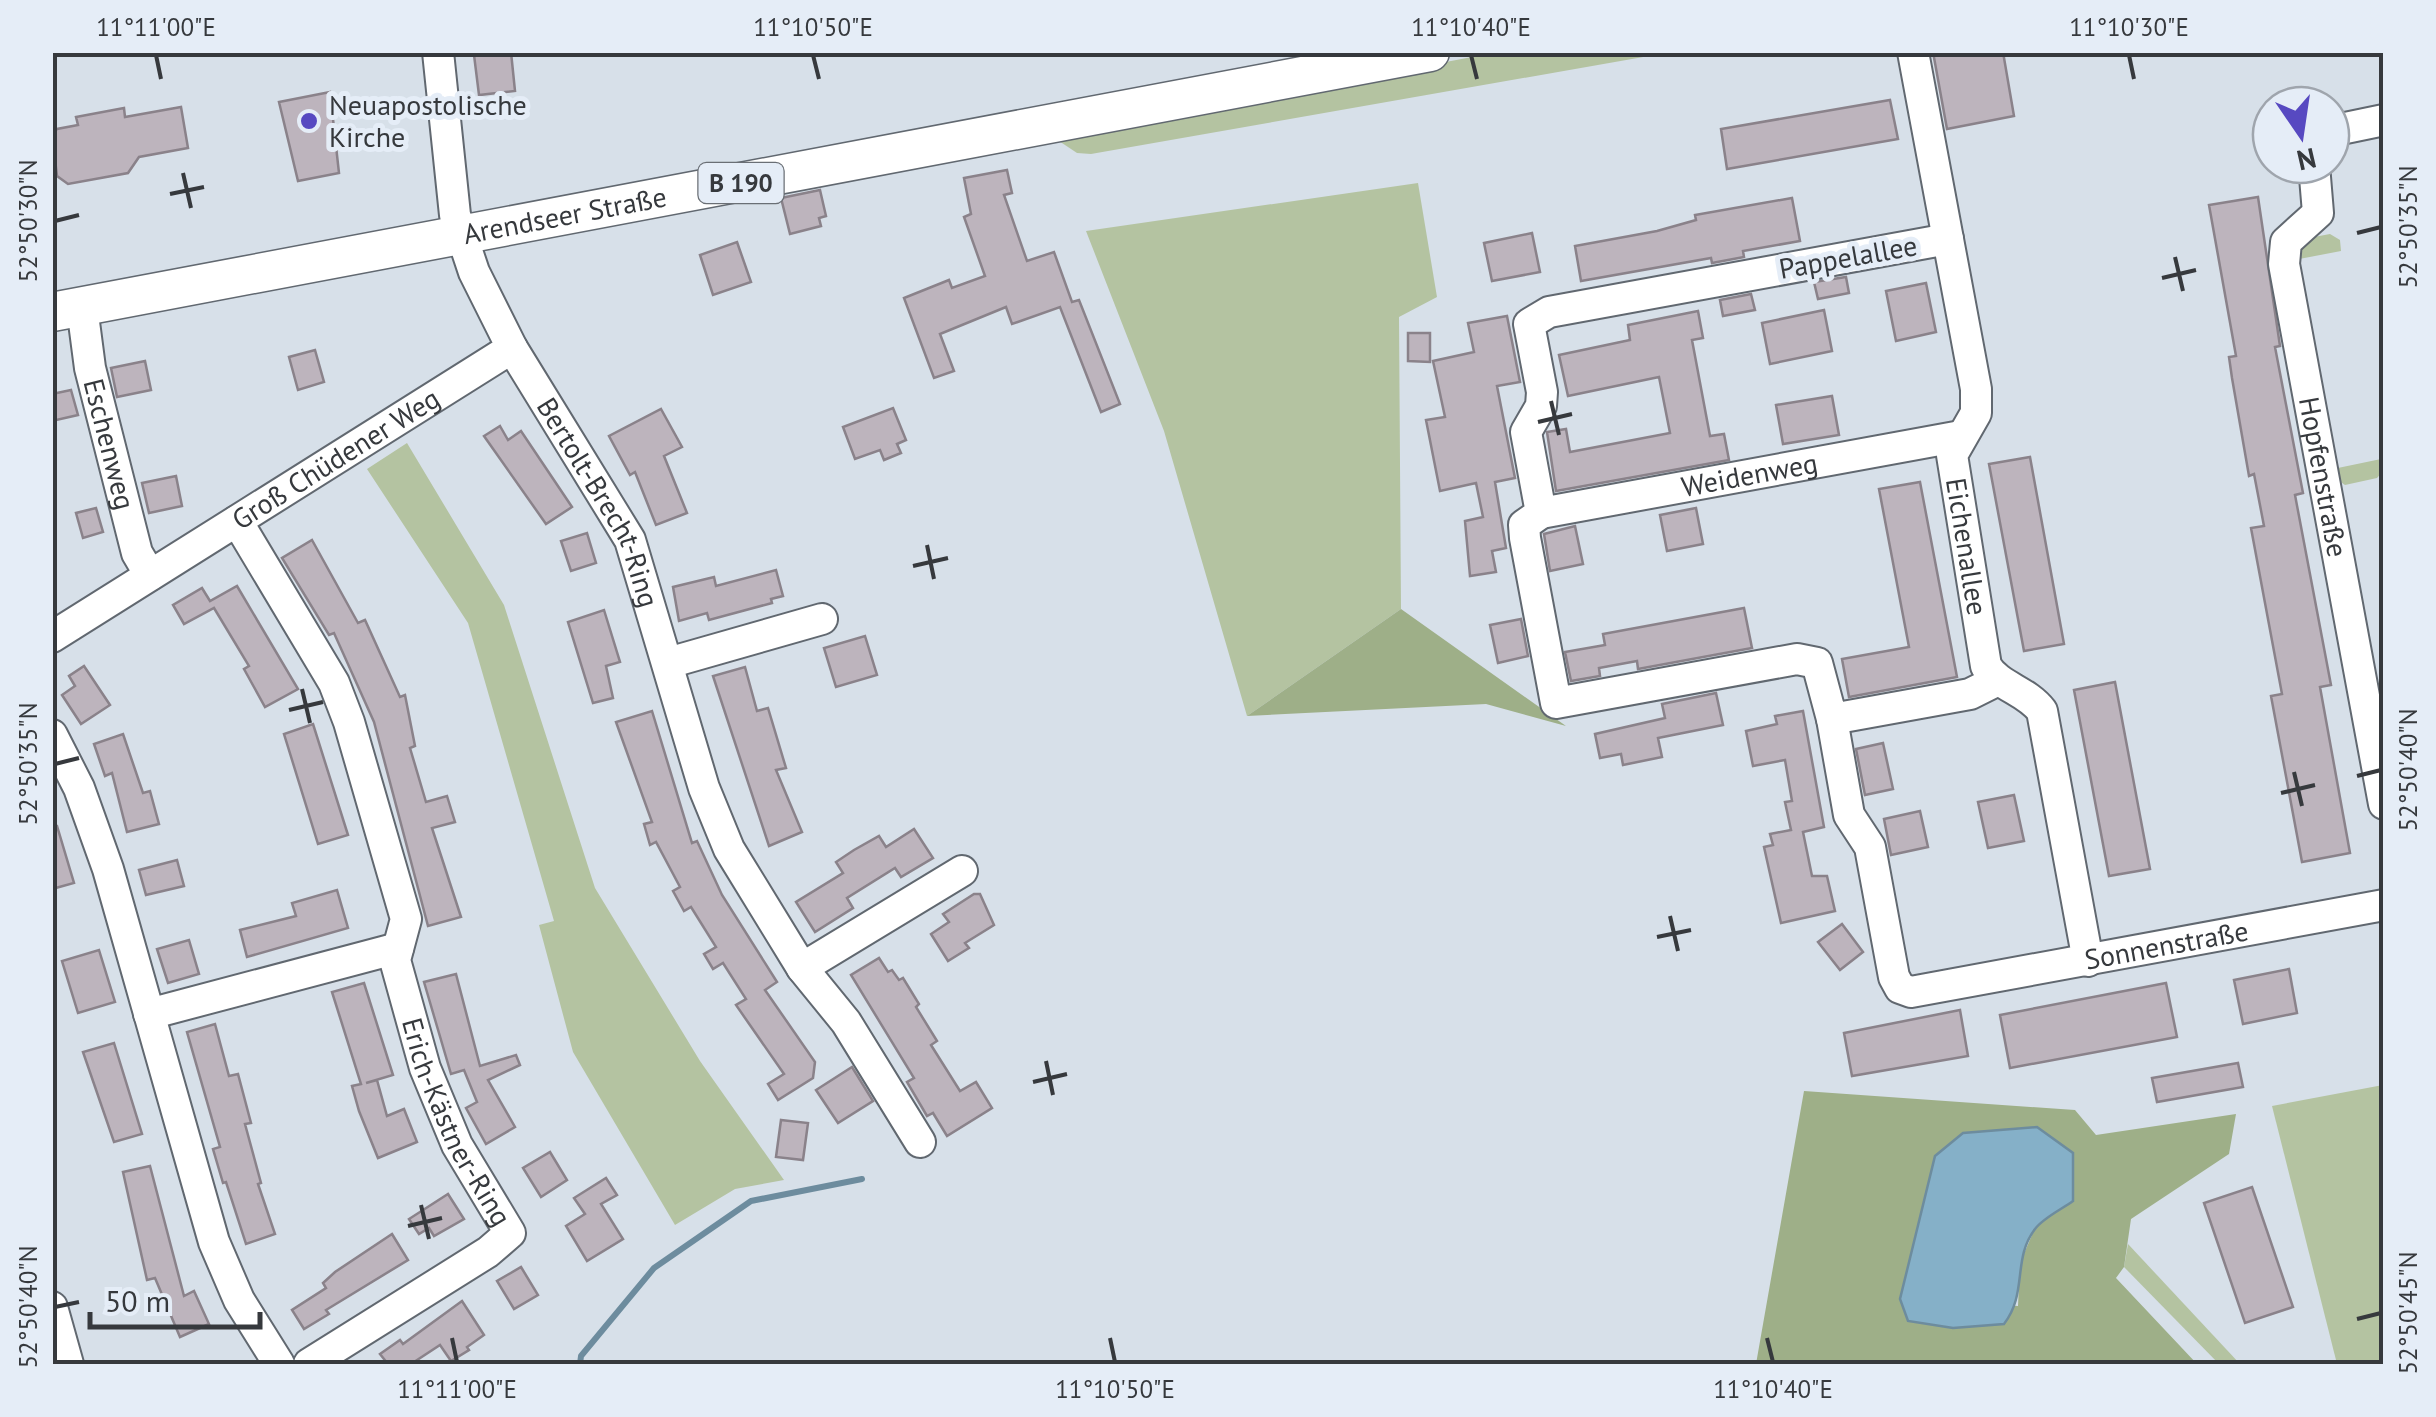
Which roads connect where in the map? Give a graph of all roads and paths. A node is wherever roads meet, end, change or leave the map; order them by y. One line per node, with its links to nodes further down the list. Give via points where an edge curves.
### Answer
1 (438, 52): 7 (street)
2 (1430, 52): 7 (main road, Arendseer Straße / B 190)
3 (1913, 52): 8 (street, Eichenallee)
4 (2384, 120): 5 (street)
5 (2351, 127)
6 (2316, 185): 21 (street, Hopfenstraße, via 2318,212 2286,242 2284,264)
7 (461, 235): 9 (main road, Arendseer Straße / B 190); 10 (street)
8 (1948, 239): 11 (street, Eichenallee, via 1976,389 1976,413); 12 (street, Pappelallee, via 1548,312 1529,324 1542,392 1526,432)
9 (67, 310): 14 (street, Eschenweg, via 90,368 137,553)
10 (512, 348): 13 (street, Groß Chüdener Weg); 17 (street, Bertolt-Brecht-Ring, via 622,523)
11 (1961, 436): 12 (street, Weidenweg); 18 (street, Eichenallee, via 1952,455 1954,482 1986,666)
12 (1541, 513): 19 (street, via 1524,525 1525,538 1556,703 1807,658 1817,663)
13 (237, 521): 14 (street, Groß Chüdener Weg); 24 (street, Erich-Kästner-Ring, via 344,709 406,920)
14 (150, 575): 16 (street, Groß Chüdener Weg)
15 (822, 619): 17 (street)
16 (52, 636)
17 (668, 663): 26 (street, Bertolt-Brecht-Ring, via 712,809)
18 (1998, 680): 19 (street, via 1970,694); 25 (street, via 2042,711)
19 (1832, 718): 25 (street, Sonnenstraße, via 1849,815 1870,847 1900,988 1950,987)
20 (52, 735): 27 (street, via 99,841)
21 (2384, 804)
22 (962, 870): 26 (street)
23 (2384, 905): 25 (street, Sonnenstraße)
24 (398, 948): 27 (street); 32 (street, Erich-Kästner-Ring, via 396,966 434,1093 457,1146 510,1233)
25 (2088, 961)
26 (802, 968): 28 (street, Bertolt-Brecht-Ring, via 846,1022)
27 (148, 1014): 31 (street, via 214,1242 239,1300)
28 (920, 1142)
29 (52, 1306): 30 (street)
30 (68, 1364)
31 (279, 1364)
32 (309, 1364)

